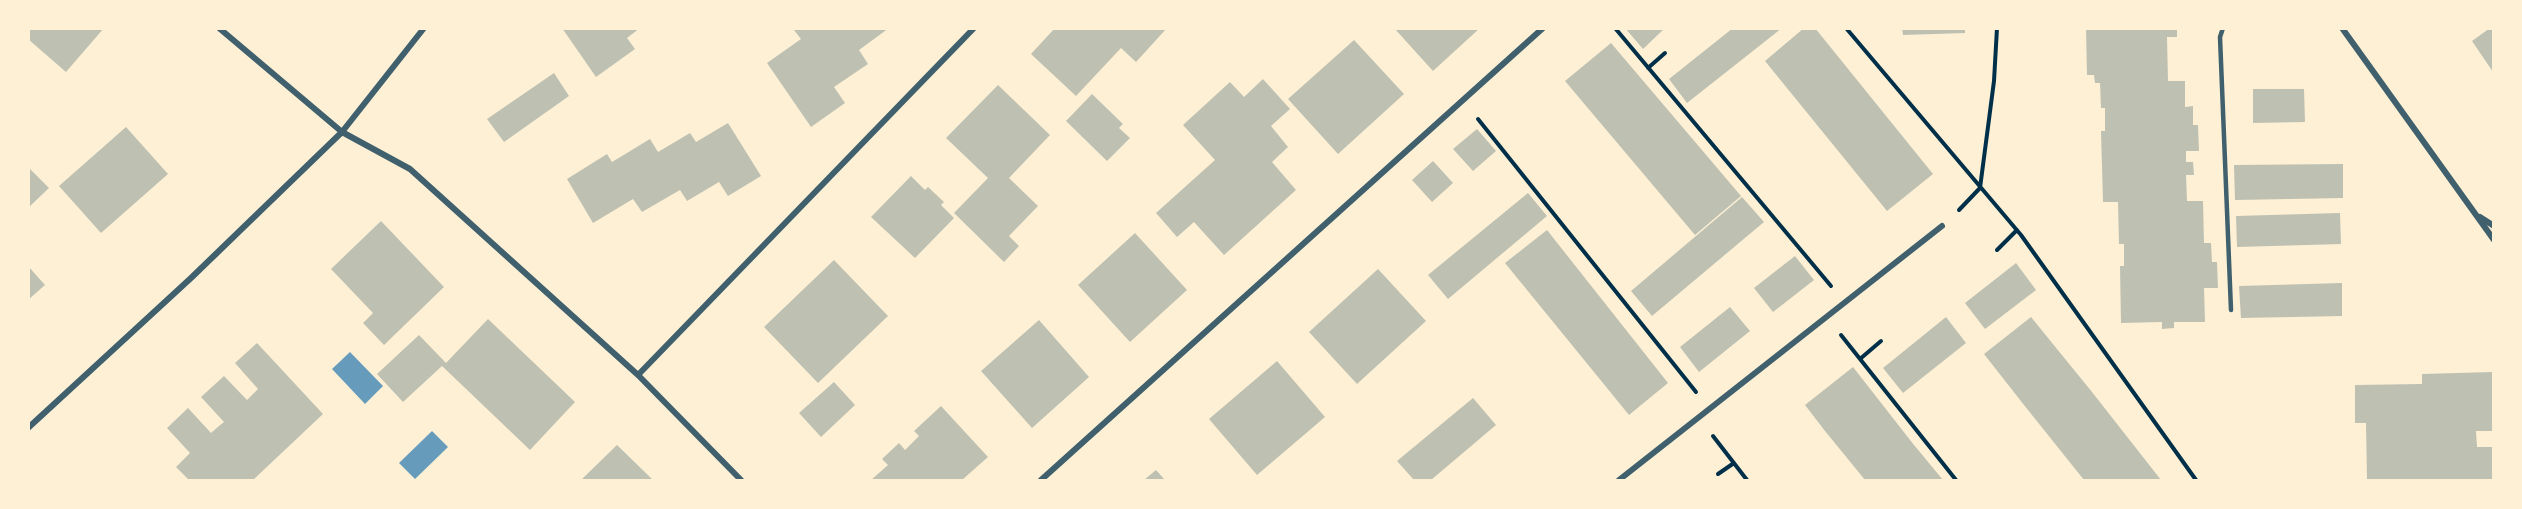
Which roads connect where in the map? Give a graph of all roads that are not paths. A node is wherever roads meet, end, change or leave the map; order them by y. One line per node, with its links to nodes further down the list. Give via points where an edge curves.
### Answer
1 (219, 28): 7 (street)
2 (424, 28): 7 (street)
3 (974, 28): 13 (street)
4 (1543, 28): 16 (street)
5 (2223, 28): 12 (lane, via 2220,37)
6 (2342, 28): 8 (street)
7 (342, 132): 13 (street, via 410,169); 14 (street)
8 (2475, 213): 10 (street); 11 (street)
9 (1942, 226): 17 (street)
10 (2493, 226)
11 (2493, 240)
12 (2231, 310)
13 (638, 375): 15 (street)
14 (28, 428)
15 (741, 480)
16 (1041, 480)
17 (1619, 480)

